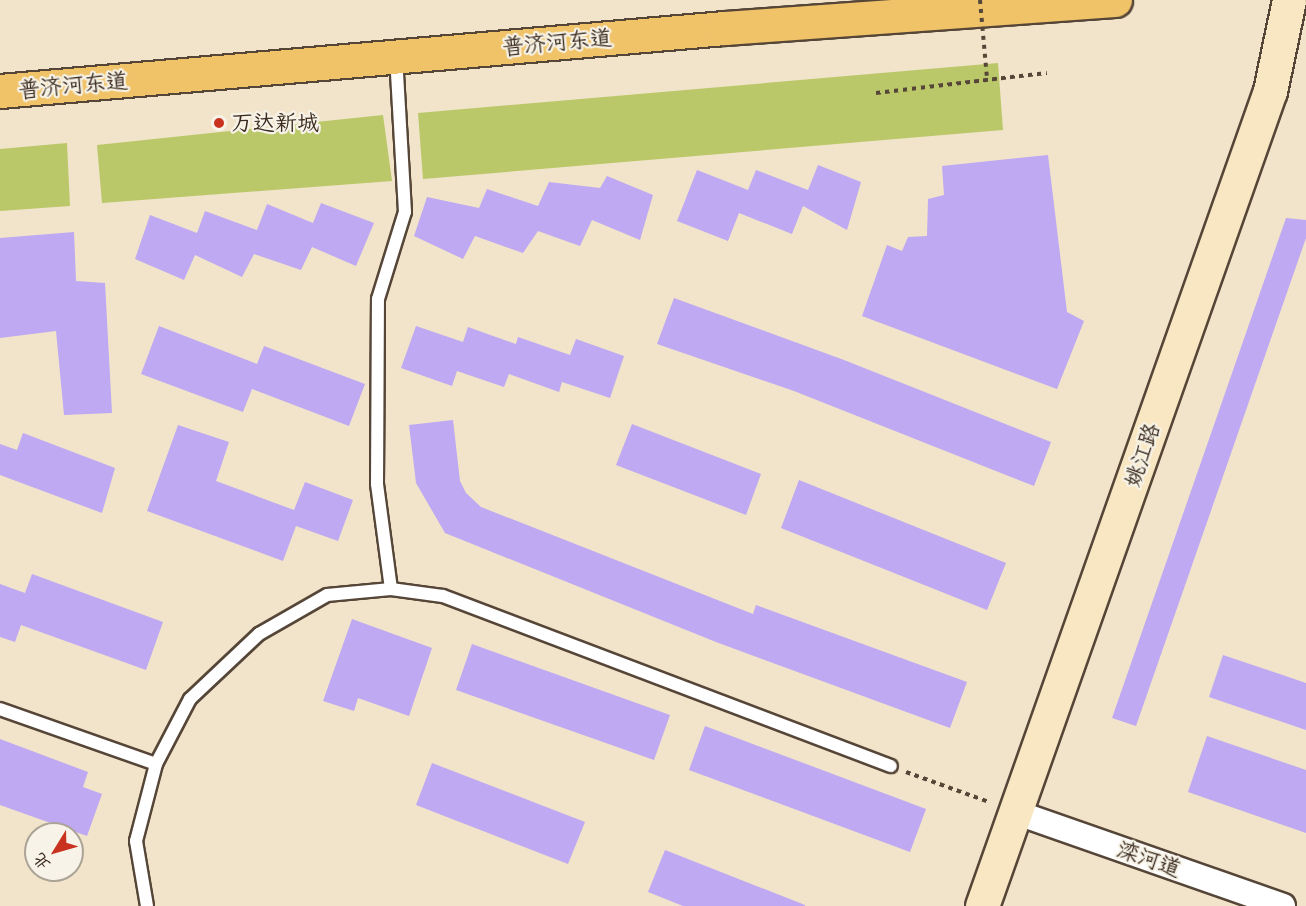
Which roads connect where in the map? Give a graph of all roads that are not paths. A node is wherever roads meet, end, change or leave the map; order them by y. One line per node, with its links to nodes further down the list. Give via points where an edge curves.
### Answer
1 (1115, 0): 3 (main road, 普济河东道)
2 (1289, 0): 9 (street, 姚江路, via 1270,91)
3 (395, 56): 4 (main road, 普济河东道); 5 (lane, via 405,212 378,299 377,472)
4 (0, 91)
5 (391, 589): 7 (lane, via 327,595 259,634 190,699); 8 (lane, via 443,596)
6 (0, 709): 7 (lane)
7 (156, 764): 10 (lane, via 136,841)
8 (891, 766)
9 (1015, 812): 11 (street, 姚江路); 12 (street, 滦河道)
10 (147, 906)
11 (982, 906)
12 (1283, 906)

